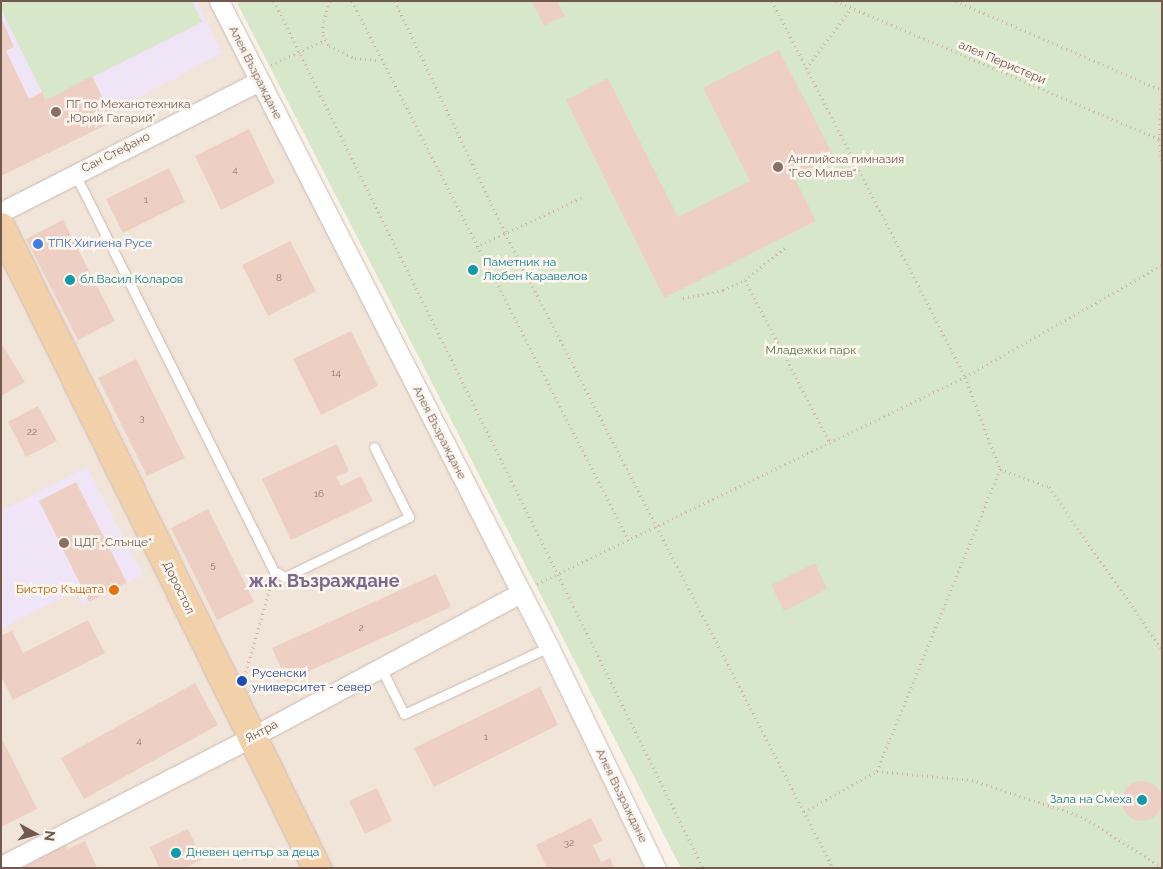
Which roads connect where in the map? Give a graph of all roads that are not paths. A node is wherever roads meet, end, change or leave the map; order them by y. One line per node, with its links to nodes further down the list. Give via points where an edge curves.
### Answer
1 (219, 1): 2 (street, Алея Възраждане)
2 (257, 77): 3 (street, Сан Стефано); 7 (street, Алея Възраждане)
3 (75, 174): 4 (street, Сан Стефано); 6 (lane, via 274,571 285,577 408,516)
4 (1, 212)
5 (1, 227): 10 (main road, Доростол)
6 (374, 447)
7 (521, 593): 8 (street, Алея Възраждане); 9 (street, Янтра)
8 (549, 647): 9 (lane, via 404,714); 13 (street, Алея Възраждане)
9 (381, 668): 10 (street, Янтра)
10 (252, 737): 11 (street, Янтра); 12 (main road, Доростол)
11 (1, 866)
12 (317, 868)
13 (656, 868)

